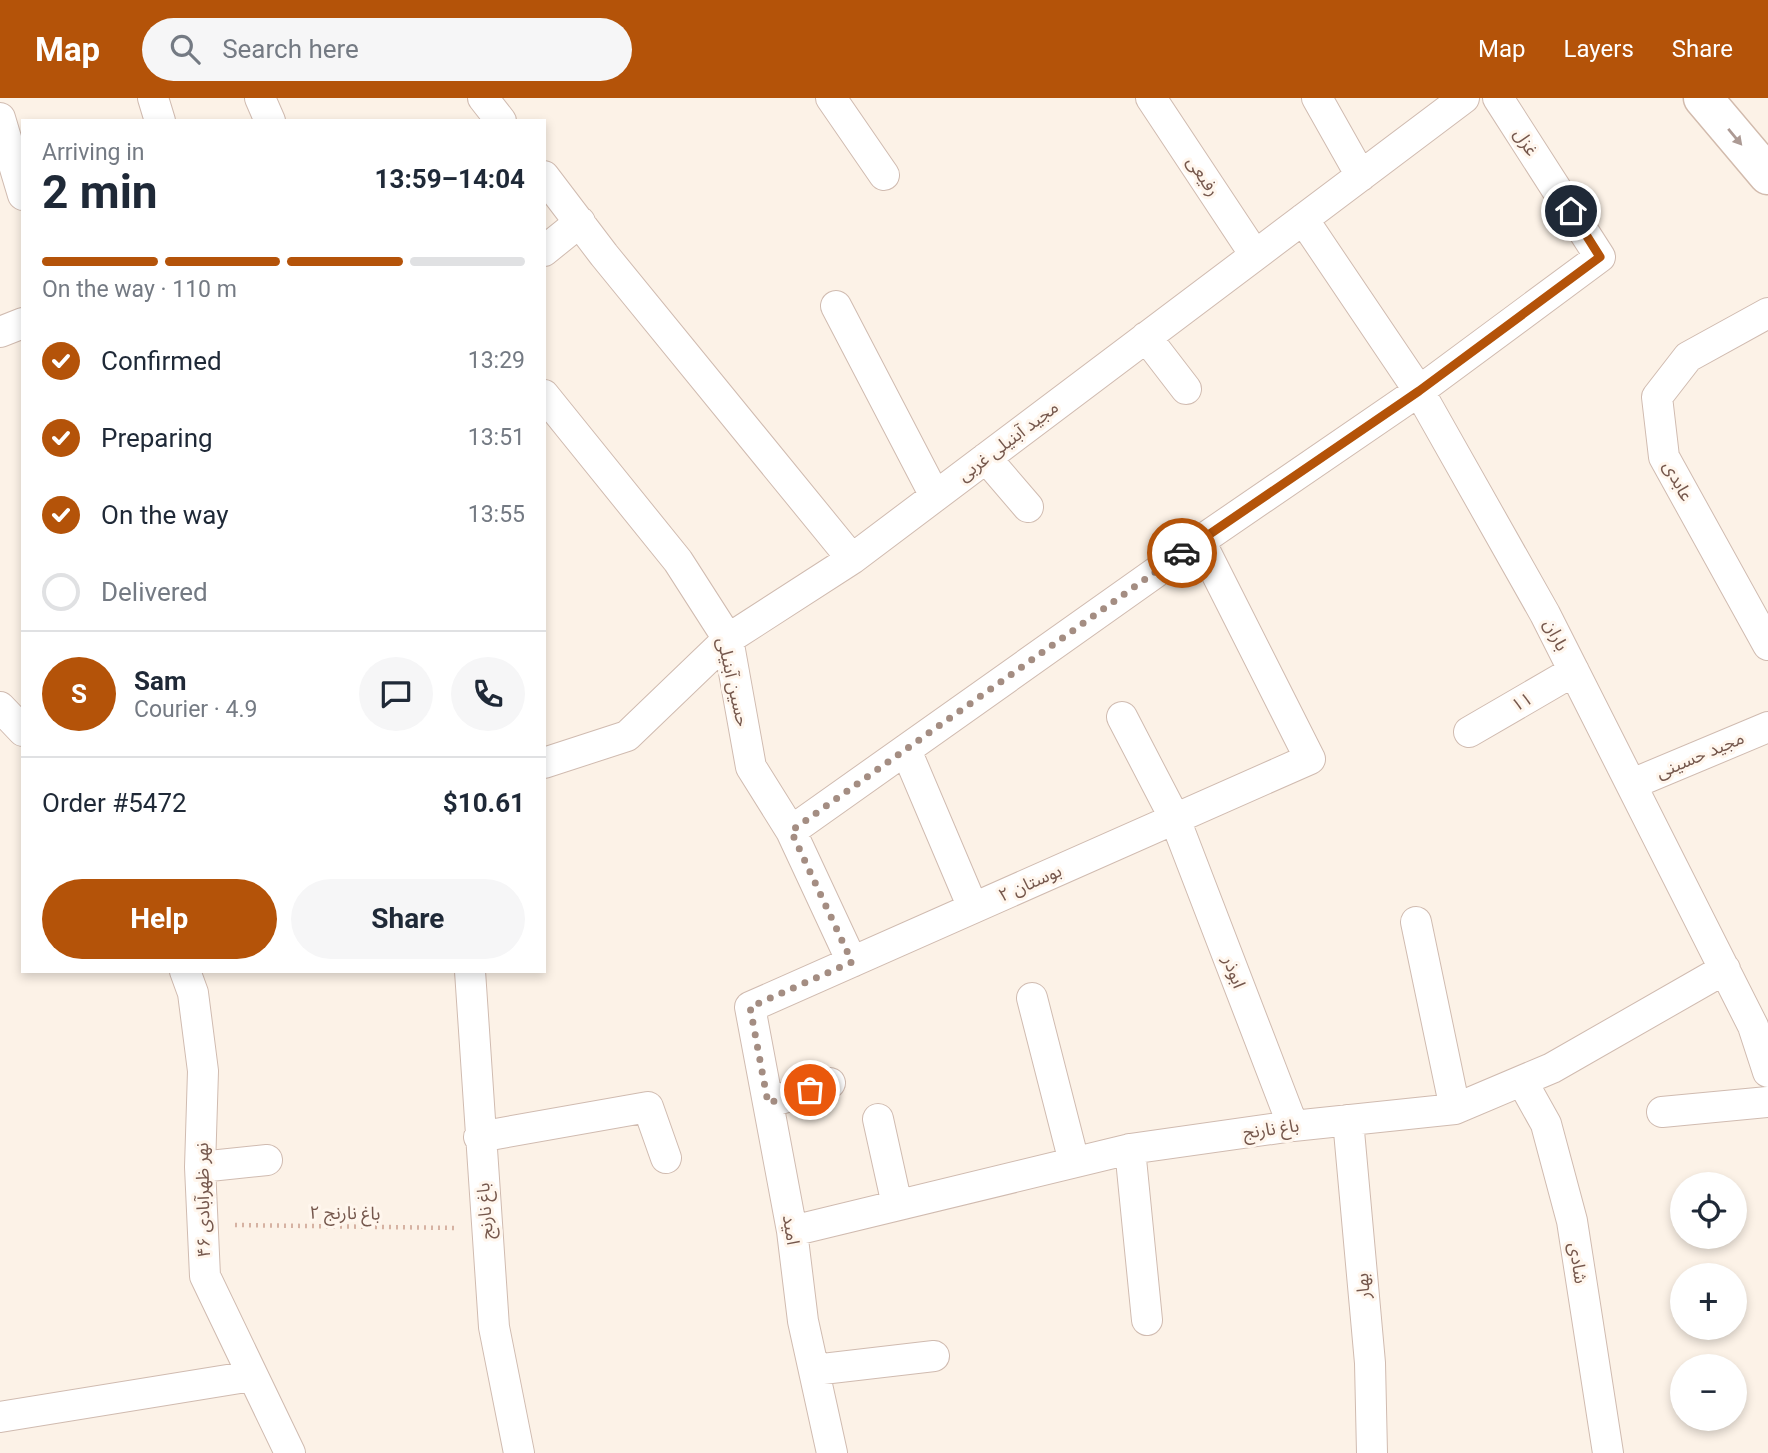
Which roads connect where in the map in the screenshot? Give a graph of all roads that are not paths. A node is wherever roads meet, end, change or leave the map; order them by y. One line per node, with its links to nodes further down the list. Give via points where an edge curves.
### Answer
1 (153, 98): 11 (street)
2 (260, 98): 12 (street)
3 (483, 98): 13 (street)
4 (831, 98): 14 (street)
5 (1151, 98): 22 (street, رفیعی)
6 (1317, 98): 16 (street)
7 (1464, 98): 16 (street, مجید آبنیلی غربی)
8 (1498, 98): 29 (street, غزل, via 1600,257)
9 (1703, 98): 15 (main road, one-way to 15)
10 (0, 118): 18 (street)
11 (159, 119)
12 (269, 119)
13 (499, 119)
14 (884, 175)
15 (1768, 175)
16 (1361, 176): 19 (street, مجید آبنیلی غربی)
17 (546, 179): 20 (street)
18 (21, 188)
19 (1303, 219): 22 (street, مجید آبنیلی غربی); 29 (street, باران)
20 (580, 222): 21 (street); 35 (street)
21 (546, 249)
22 (1255, 255): 27 (street, مجید آبنیلی غربی)
23 (836, 306): 32 (street)
24 (1768, 313): 37 (street, عابدی, via 1688,357 1657,397 1664,457)
25 (21, 324): 26 (street)
26 (0, 331)
27 (1146, 337): 28 (street); 31 (street, مجید آبنیلی غربی)
28 (1186, 389)
29 (1419, 391): 34 (street); 38 (street, باران)
30 (546, 397): 36 (street, حسین آبنیلی, via 678,561)
31 (986, 458): 32 (street, مجید آبنیلی غربی); 33 (street)
32 (935, 496): 35 (street, مجید آبنیلی غربی)
33 (1028, 507)
34 (1200, 541): 44 (street); 47 (street, بوستان ۲, via 1310,759)
35 (852, 559): 36 (street, مجید آبنیلی غربی)
36 (727, 639): 45 (street, مجید آبنیلی غربی, via 627,736); 48 (street, حسین آبنیلی, via 751,767)
37 (1768, 645)
38 (1574, 671): 43 (street, ۱۱); 46 (street, باران)
39 (0, 707): 42 (street)
40 (1122, 717): 47 (street, ابوذر)
41 (1768, 727): 46 (street, مجید حسینی)
42 (21, 729)
43 (1469, 732)
44 (906, 750): 48 (street); 49 (street)
45 (546, 762)
46 (1632, 784): 52 (street, باران)
47 (1175, 819): 49 (street, بوستان ۲); 66 (street, ابوذر)
48 (791, 831): 51 (street, حسین آبنیلی)
49 (973, 908): 51 (street, بوستان ۲)
50 (1416, 922): 62 (street)
51 (852, 962): 56 (street, بوستان ۲)
52 (1725, 969): 57 (street, باران, via 1753,1026); 58 (street, باغ نارنج, via 1552,1069)
53 (470, 973): 67 (street, باغ نارنج)
54 (194, 979): 72 (street, نهر ظهرآبادی ۴۶, via 203,1071)
55 (1032, 998): 71 (street)
56 (750, 1007): 61 (street, امید)
57 (1768, 1072)
58 (1522, 1081): 62 (street, باغ نارنج); 84 (street, شادی, via 1546,1124 1572,1221)
59 (830, 1083): 61 (street)
60 (1768, 1102): 63 (street)
61 (768, 1103): 74 (street, امید)
62 (1455, 1109): 65 (street, باغ نارنج)
63 (1661, 1112)
64 (878, 1119): 73 (street)
65 (1348, 1120): 66 (street, باغ نارنج); 83 (street, بهار, via 1370,1363)
66 (1293, 1126): 68 (street, باغ نارنج)
67 (479, 1137): 69 (street, via 648,1107); 80 (street, باغ نارنج, via 494,1327)
68 (1130, 1149): 71 (street, باغ نارنج); 75 (street)
69 (666, 1158)
70 (267, 1160): 72 (street)
71 (1074, 1162): 73 (street, باغ نارنج)
72 (200, 1167): 78 (street, نهر ظهرآبادی ۴۶, via 205,1276)
73 (897, 1205): 74 (street, باغ نارنج)
74 (792, 1231): 77 (street, امید)
75 (1147, 1320)
76 (934, 1356): 77 (street)
77 (814, 1370): 82 (street, امید)
78 (253, 1376): 79 (street); 81 (street, نهر ظهرآبادی ۴۶)
79 (0, 1417)
80 (515, 1452)
81 (290, 1453)
82 (832, 1453)
83 (1372, 1453)
84 (1608, 1453)

